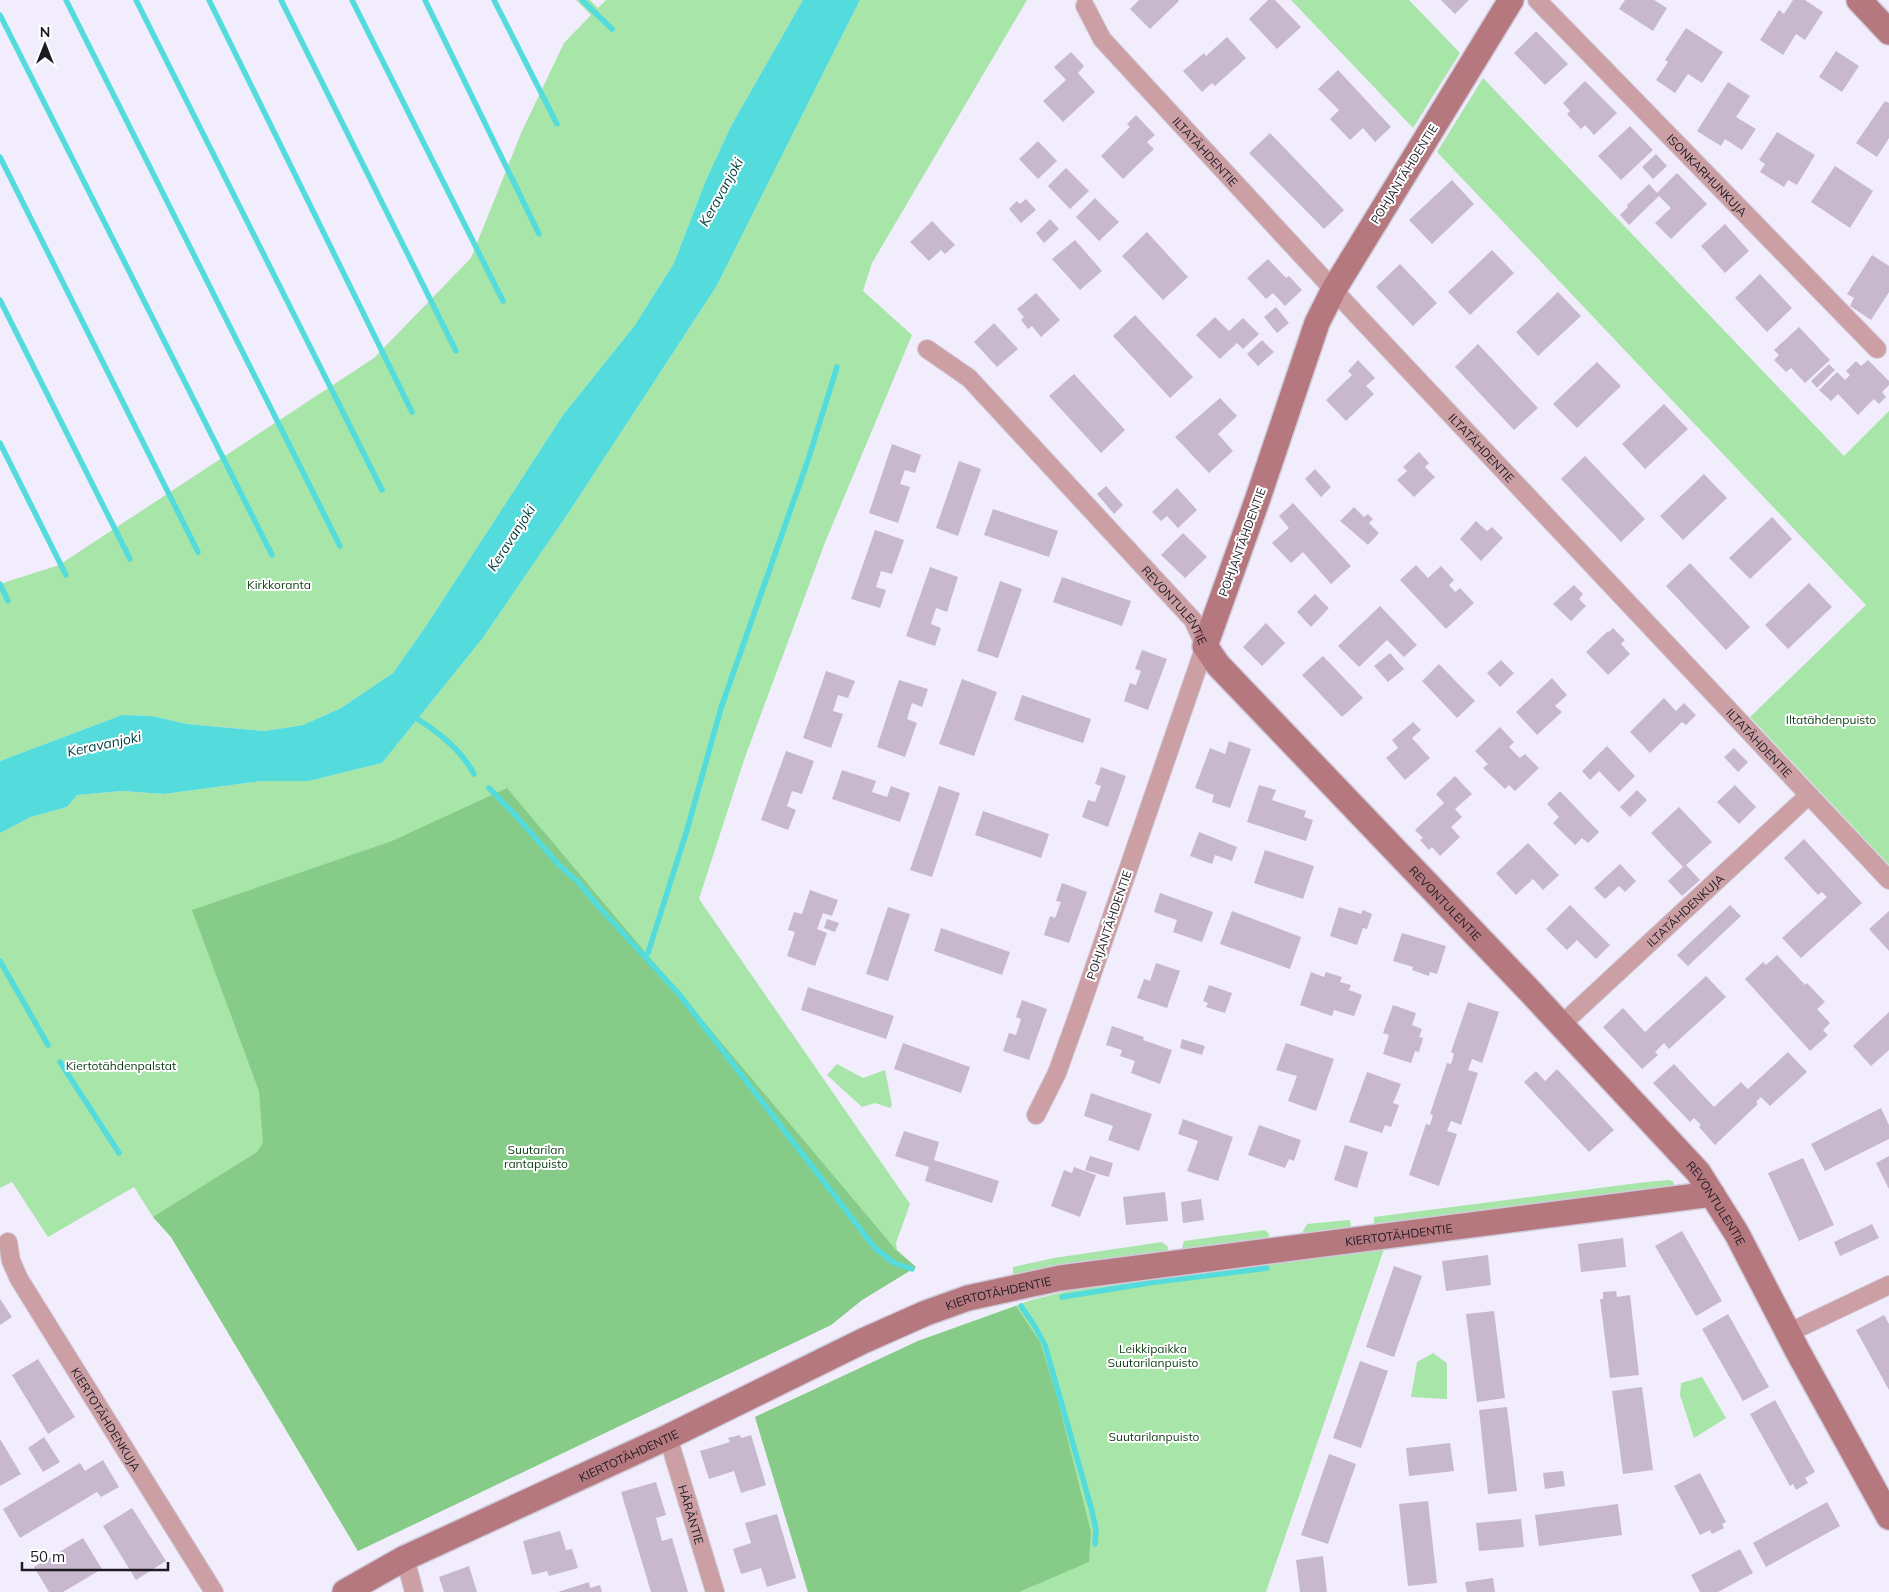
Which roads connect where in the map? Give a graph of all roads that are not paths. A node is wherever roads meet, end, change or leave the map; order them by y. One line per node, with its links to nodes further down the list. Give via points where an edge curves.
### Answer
1 (1511, 0): 6 (street, POHJANTÄHDENTIE)
2 (1537, 0): 8 (street, ISONKARHUNKUJA)
3 (1859, 0): 5 (street)
4 (1085, 6): 6 (street, ILTATÄHDENTIE, via 1102,39)
5 (1889, 32)
6 (1334, 288): 9 (street, POHJANTÄHDENTIE, via 1317,323); 10 (street, ILTATÄHDENTIE)
7 (927, 348): 9 (street, REVONTULENTIE, via 969,378 1193,620)
8 (1876, 348)
9 (1205, 646): 12 (street, REVONTULENTIE, via 1218,664); 13 (street, POHJANTÄHDENTIE, via 1077,1018 1057,1073)
10 (1809, 795): 11 (street, ILTATÄHDENTIE); 12 (street, ILTATÄHDENKUJA)
11 (1889, 880)
12 (1561, 1025): 14 (street, REVONTULENTIE, via 1698,1172)
13 (1036, 1115)
14 (1712, 1194): 17 (street, REVONTULENTIE, via 1737,1234); 18 (street, KIERTOTÄHDENTIE, via 1060,1278 968,1298 863,1341)
15 (8, 1242): 21 (street, KIERTOTÄHDENKUJA, via 11,1261 19,1279)
16 (1889, 1285): 17 (street)
17 (1788, 1333): 19 (street, REVONTULENTIE)
18 (668, 1437): 20 (street, KIERTOTÄHDENTIE); 24 (street, HÄRÄNTIE)
19 (1889, 1517)
20 (405, 1558): 22 (street, KIERTOTÄHDENTIE); 23 (street)
21 (214, 1592)
22 (345, 1592)
23 (414, 1592)
24 (715, 1592)

